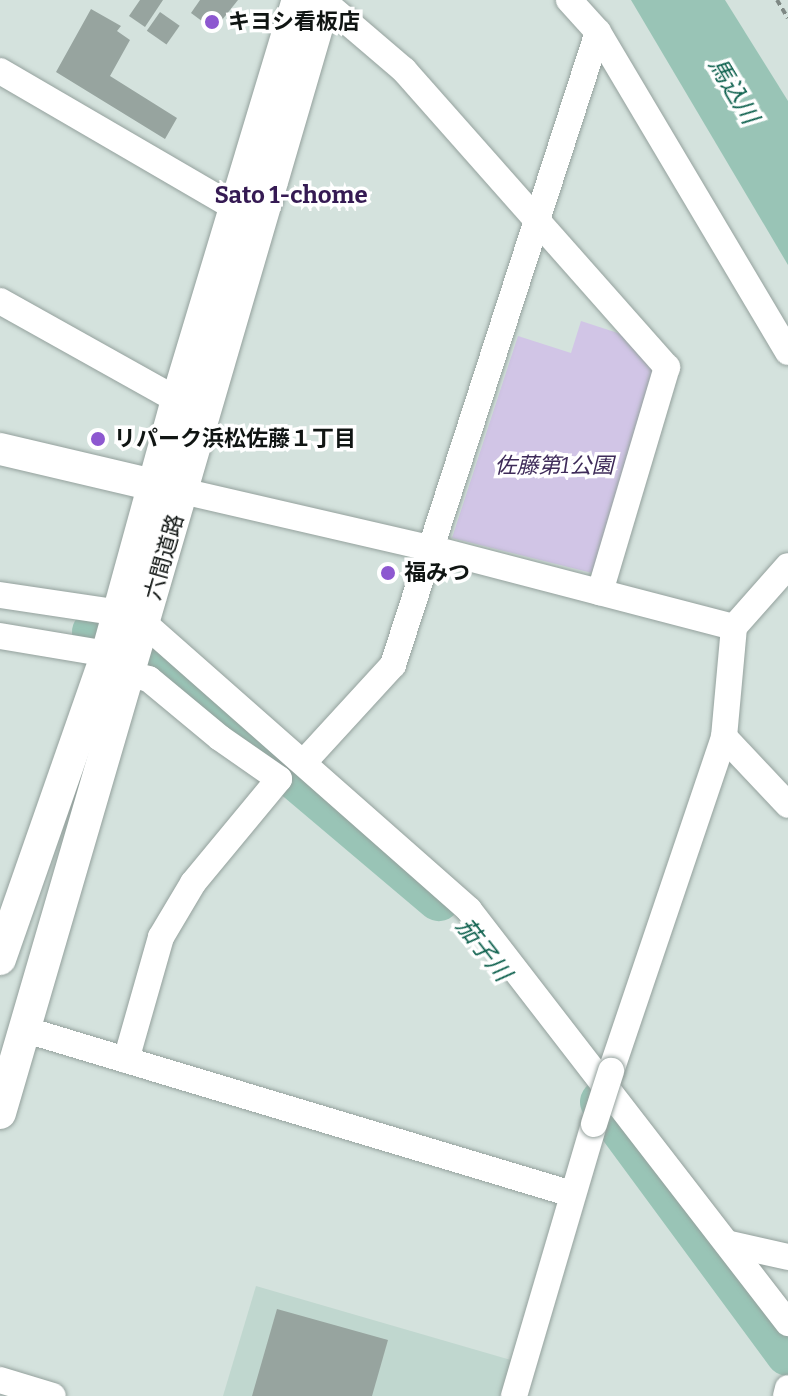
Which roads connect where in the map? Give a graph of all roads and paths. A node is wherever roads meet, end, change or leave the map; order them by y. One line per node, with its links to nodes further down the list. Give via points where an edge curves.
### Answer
1 (569, 0): 5 (street)
2 (777, 0): 4 (path)
3 (317, 1): 7 (street, 六間道路); 8 (street, via 404,70); 13 (street, 六間道路)
4 (788, 18)
5 (598, 32): 8 (street); 10 (street)
6 (0, 71): 7 (street)
7 (235, 208): 11 (street, 六間道路)
8 (536, 222): 14 (street); 16 (street, via 667,367)
9 (0, 301): 11 (street)
10 (788, 352)
11 (177, 400): 13 (street, 六間道路)
12 (0, 449): 13 (street)
13 (168, 488): 14 (street); 18 (street, 六間道路)
14 (430, 548): 16 (street); 23 (street, via 393,665)
15 (788, 566): 19 (street)
16 (600, 592): 19 (street)
17 (0, 595): 18 (street)
18 (132, 618): 21 (street, 六間道路); 23 (street)
19 (734, 627): 22 (street)
20 (0, 636): 21 (street)
21 (122, 666): 25 (street, 六間道路); 26 (street, 六間道路); 27 (street, via 149,679 279,779 193,883 161,937)
22 (724, 737): 24 (street); 29 (street, bridge)
23 (304, 762): 30 (street, via 469,910)
24 (788, 805)
25 (0, 959)
26 (23, 1029): 27 (street); 28 (street, 六間道路)
27 (126, 1060): 29 (street)
28 (0, 1113)
29 (572, 1194): 36 (street)
30 (730, 1244): 31 (street); 32 (street)
31 (788, 1257)
32 (788, 1323)
33 (0, 1380): 35 (street)
34 (788, 1388): 37 (street)
35 (53, 1396)
36 (514, 1396)
37 (786, 1396)

